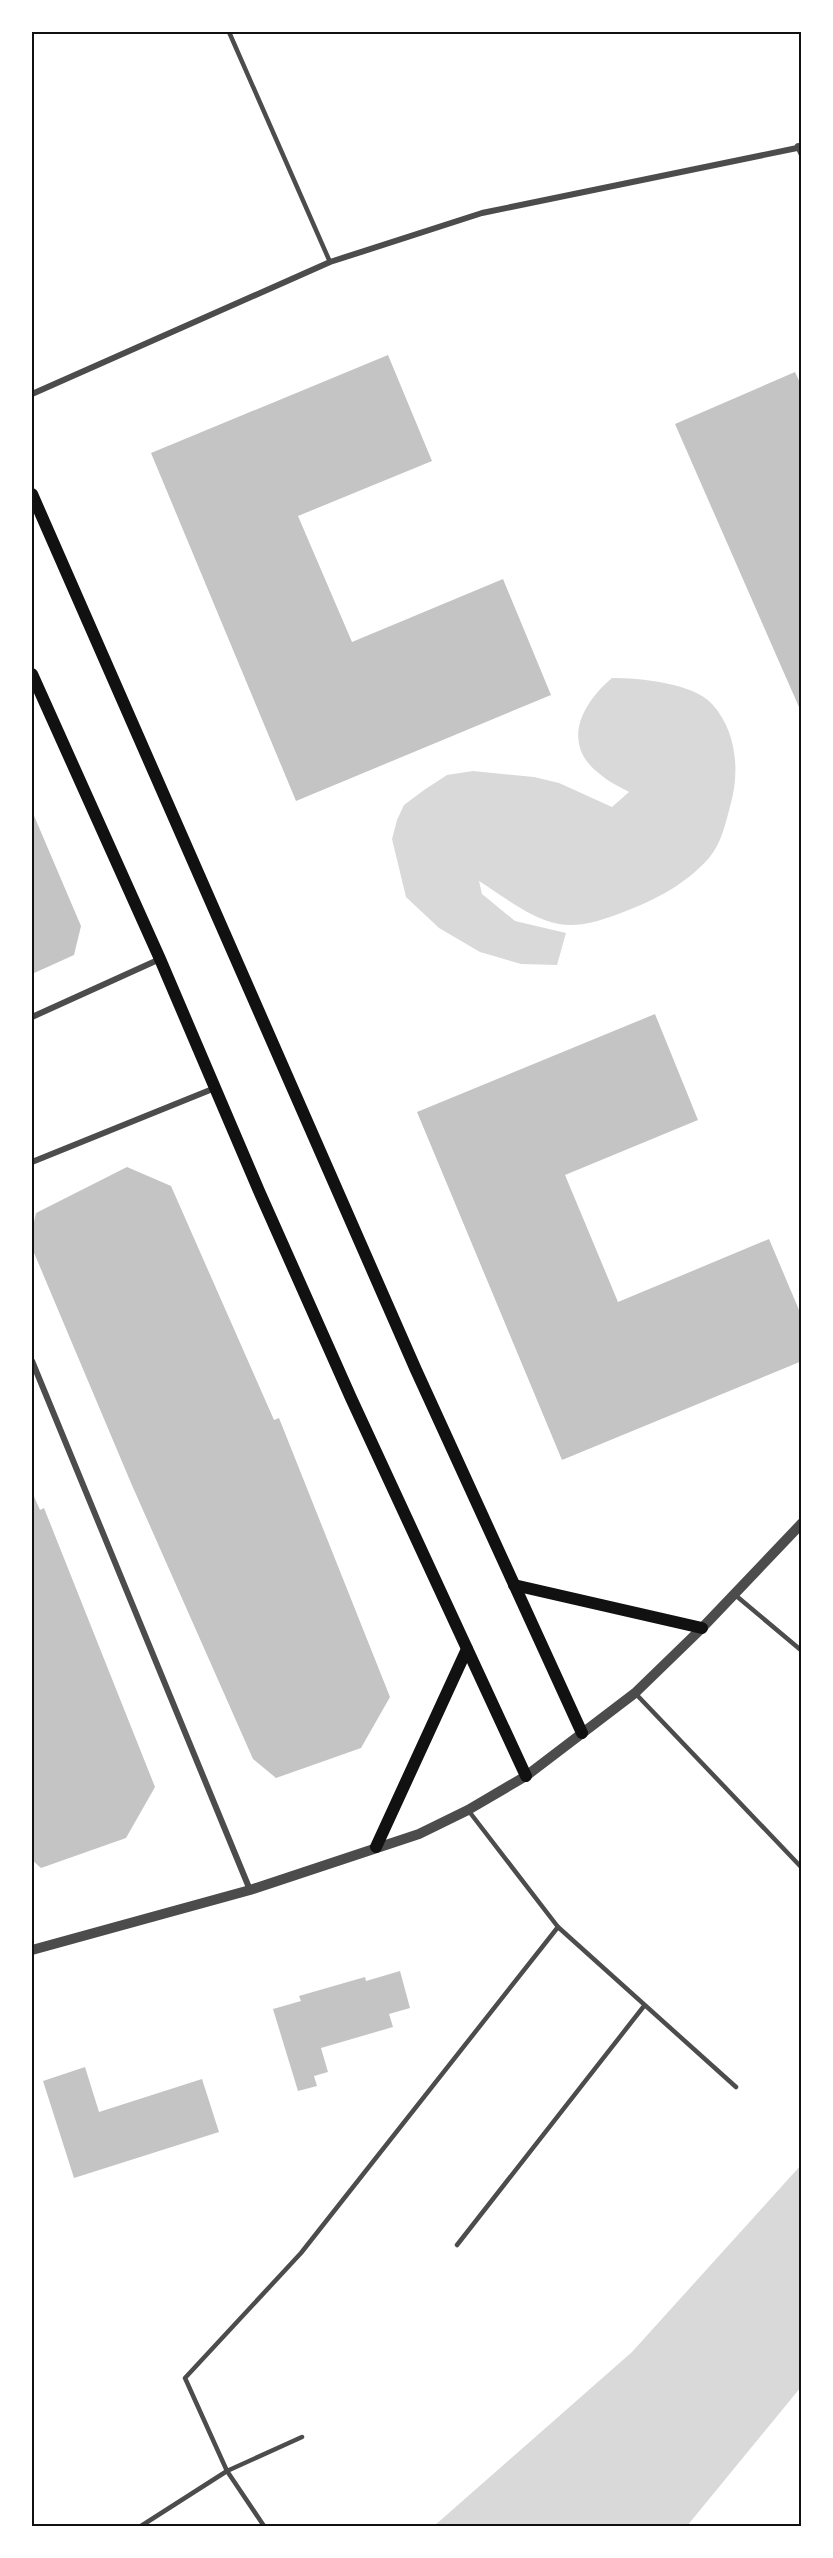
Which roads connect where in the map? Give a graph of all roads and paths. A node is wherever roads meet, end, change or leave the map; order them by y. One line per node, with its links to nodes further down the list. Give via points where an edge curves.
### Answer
1 (228, 32): 4 (lane)
2 (800, 147): 3 (street); 4 (street, via 482,213)
3 (801, 155)
4 (330, 262): 5 (street)
5 (32, 394)
6 (32, 495): 14 (main road)
7 (32, 674): 8 (main road)
8 (160, 959): 9 (street); 10 (main road)
9 (32, 1017)
10 (215, 1088): 11 (street); 17 (main road)
11 (32, 1162)
12 (32, 1361): 25 (street)
13 (801, 1523): 15 (street)
14 (514, 1585): 16 (main road); 20 (main road)
15 (734, 1594): 16 (street); 18 (lane)
16 (702, 1628): 19 (street)
17 (467, 1649): 21 (main road); 23 (main road)
18 (801, 1651)
19 (635, 1693): 20 (street); 24 (lane)
20 (582, 1733): 21 (street)
21 (526, 1776): 22 (street)
22 (468, 1810): 23 (street, via 419,1834); 26 (lane)
23 (376, 1847): 25 (street)
24 (801, 1868)
25 (250, 1890): 27 (street)
26 (558, 1927): 28 (lane); 32 (lane, via 301,2253 185,2378)
27 (32, 1950)
28 (644, 2006): 29 (lane); 30 (lane)
29 (736, 2087)
30 (457, 2245)
31 (302, 2437): 32 (lane)
32 (227, 2471): 33 (lane); 34 (lane)
33 (141, 2526)
34 (264, 2526)

